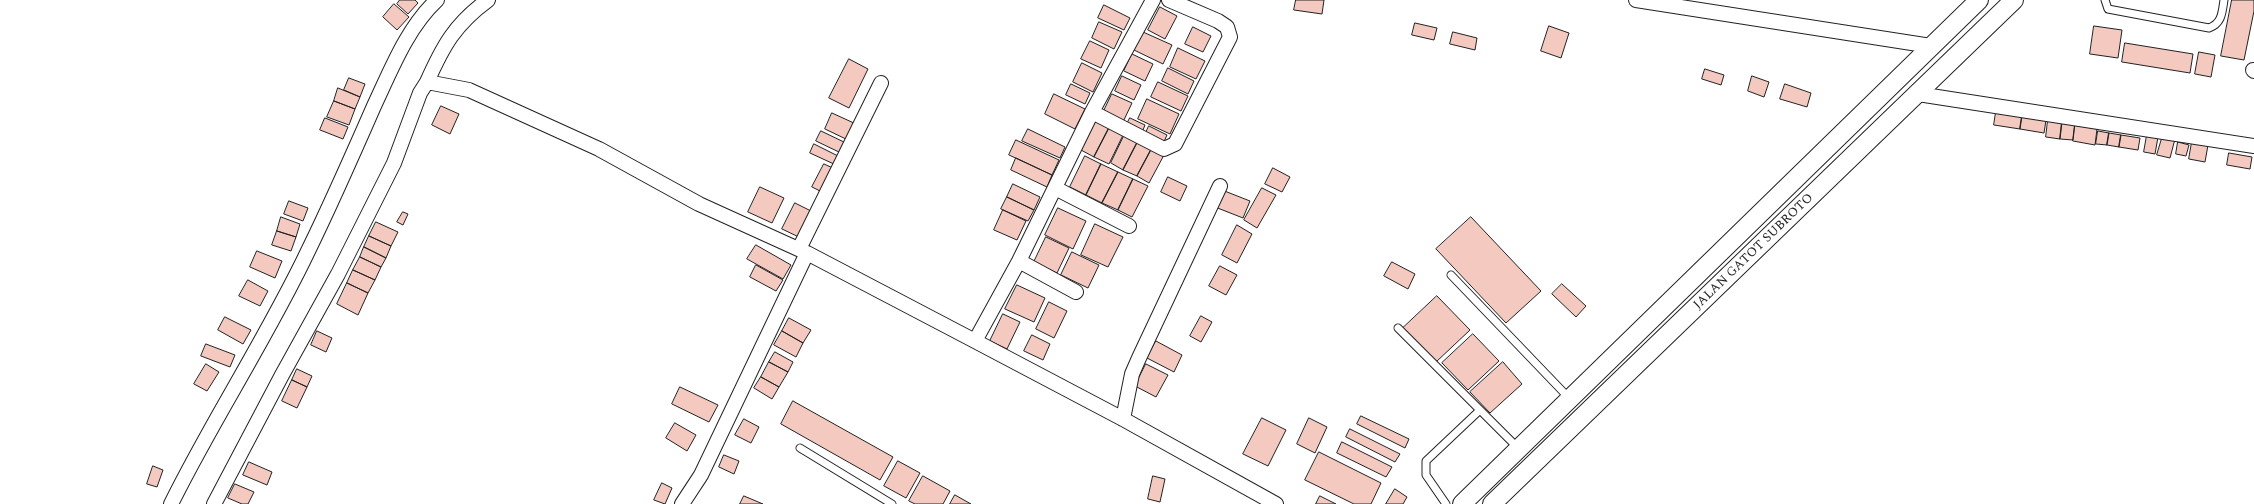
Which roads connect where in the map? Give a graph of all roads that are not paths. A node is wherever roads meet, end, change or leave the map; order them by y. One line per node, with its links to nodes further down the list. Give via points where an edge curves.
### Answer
1 (437, 0): 30 (street, via 417,22 392,67 309,250)
2 (488, 0): 11 (street, via 452,32)
3 (1153, 0): 14 (street)
4 (1169, 0): 14 (street, via 1218,21 1227,27 1230,37 1174,144 1164,149)
5 (1636, 0): 10 (street)
6 (1979, 0): 10 (street, JALAN GATOT SUBROTO)
7 (2014, 0): 13 (street, JALAN GATOT SUBROTO)
8 (2105, 0): 9 (lane, via 2108,9 2209,28 2216,25 2221,18)
9 (2224, 0)
10 (1929, 49): 25 (street, JALAN GATOT SUBROTO)
11 (427, 82): 19 (street, via 469,90 599,148 699,204); 31 (street, via 420,93 394,163 338,274)
12 (881, 83): 19 (street)
13 (1923, 89): 15 (street); 37 (street, JALAN GATOT SUBROTO)
14 (1092, 112): 17 (street)
15 (2254, 146)
16 (1220, 186): 27 (street, via 1132,374)
17 (1055, 188): 18 (street); 20 (street)
18 (1129, 226)
19 (803, 252): 24 (street); 32 (street, via 701,475)
20 (1019, 261): 22 (street); 24 (street)
21 (1451, 275): 25 (lane)
22 (1076, 292)
23 (1398, 328): 26 (lane)
24 (975, 341): 27 (street)
25 (1570, 399): 29 (street, JALAN GATOT SUBROTO)
26 (1480, 410): 29 (lane); 35 (lane, via 1426,461 1426,475)
27 (1123, 419): 34 (street)
28 (800, 448): 33 (lane)
29 (1519, 449): 36 (street, JALAN GATOT SUBROTO)
30 (171, 504)
31 (214, 504)
32 (682, 504)
33 (892, 504)
34 (1276, 504)
35 (1446, 504)
36 (1462, 504)
37 (1492, 504)

